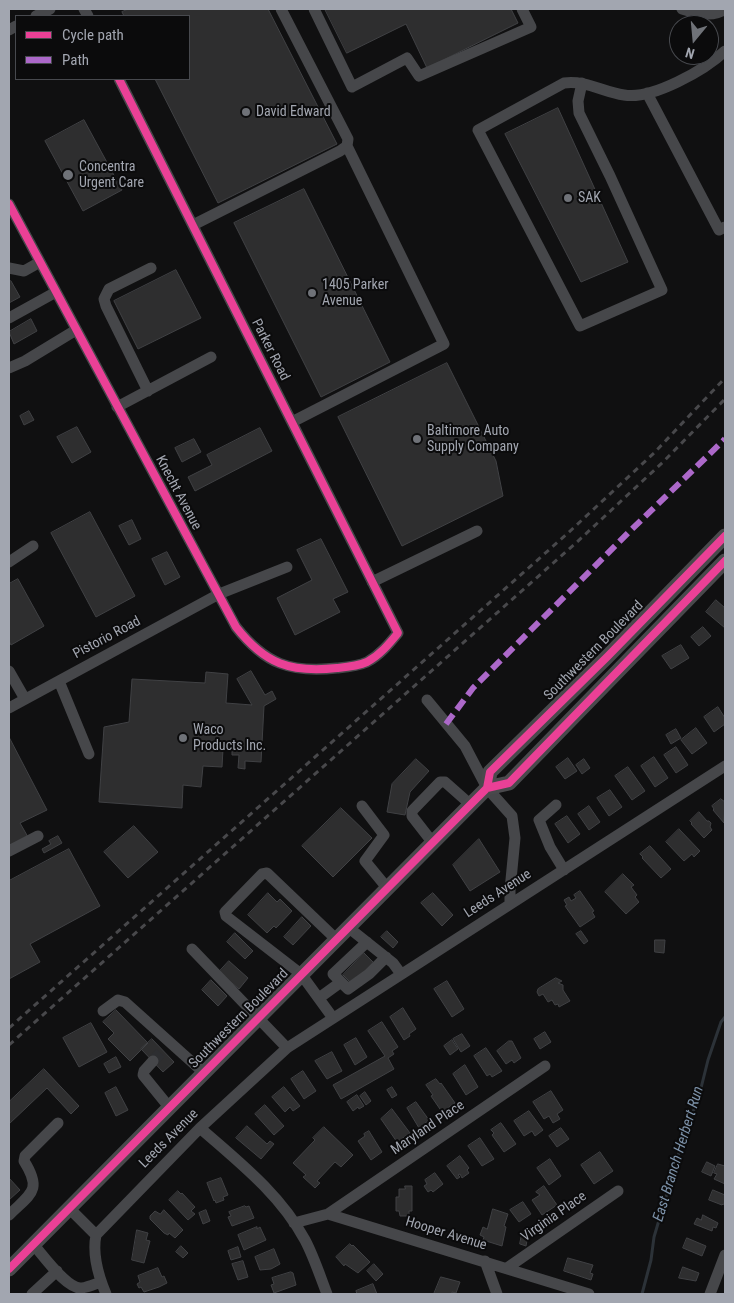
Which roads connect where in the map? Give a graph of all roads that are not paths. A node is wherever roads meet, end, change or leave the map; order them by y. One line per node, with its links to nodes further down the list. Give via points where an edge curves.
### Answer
1 (50, 9): 7 (street)
2 (281, 9): 12 (street, via 348,139)
3 (314, 9): 4 (street, via 352,87 407,58 419,76 531,27)
4 (522, 9)
5 (682, 9): 6 (street, via 708,14)
6 (725, 9)
7 (38, 15)
8 (725, 51): 11 (street, via 708,66 659,91)
9 (120, 80): 14 (street, Parker Road)
10 (582, 83): 10 (street, via 564,83 478,130 580,326 662,290 579,113); 11 (street, via 624,95)
11 (647, 93): 15 (street, via 719,230)
12 (347, 146): 14 (street); 26 (street, via 444,344)
13 (9, 204): 16 (street, Knecht Avenue)
14 (193, 225): 26 (street, Parker Road)
15 (725, 227)
16 (40, 262): 17 (street, via 24,271); 19 (street, Knecht Avenue)
17 (9, 268)
18 (151, 268): 24 (street, via 109,289 104,299)
19 (56, 292): 20 (street); 21 (street, Knecht Avenue)
20 (9, 318)
21 (76, 330): 23 (street); 25 (street, Knecht Avenue)
22 (211, 357): 24 (street)
23 (9, 368)
24 (148, 390): 25 (street)
25 (117, 407): 34 (street, Knecht Avenue)
26 (292, 422): 33 (street, Parker Road)
27 (477, 531): 33 (street)
28 (725, 536): 43 (main road, Southwestern Boulevard, via 490,772)
29 (33, 546): 31 (street)
30 (725, 561): 43 (main road, via 509,783)
31 (9, 562)
32 (287, 568): 34 (street, Pistorio Road)
33 (372, 582): 35 (street, Parker Road)
34 (219, 594): 35 (street, Knecht Avenue, via 249,644 280,664 299,669 316,670 366,663); 37 (street, Pistorio Road)
35 (398, 633)
36 (9, 671): 38 (street)
37 (59, 681): 38 (street, Pistorio Road); 41 (street)
38 (25, 699): 40 (street, Pistorio Road)
39 (427, 700): 43 (street, via 465,746)
40 (9, 708)
41 (89, 754)
42 (725, 766): 50 (street, Leeds Avenue)
43 (487, 788): 44 (main road, Southwestern Boulevard); 52 (street, via 512,816 515,838)
44 (471, 805): 48 (main road, Southwestern Boulevard); 48 (street, via 445,782 440,782 412,811 412,816)
45 (556, 805): 50 (street, via 539,820)
46 (362, 806): 51 (street, via 384,835 366,861)
47 (38, 836): 49 (street)
48 (433, 843): 51 (main road, Southwestern Boulevard)
49 (9, 851)
50 (564, 870): 52 (street, Leeds Avenue)
51 (388, 889): 53 (main road, Southwestern Boulevard)
52 (510, 904): 59 (street, Leeds Avenue)
53 (348, 928): 54 (main road, Southwestern Boulevard); 55 (street)
54 (337, 940): 58 (main road, Southwestern Boulevard); 58 (street, via 267,873 262,874 226,912 226,916)
55 (367, 942): 57 (street); 60 (street, via 333,974)
56 (192, 949): 63 (street)
57 (386, 957): 59 (street); 60 (street, via 348,989)
58 (301, 974): 61 (street); 63 (main road, Southwestern Boulevard)
59 (401, 974): 64 (street, Leeds Avenue)
60 (341, 982): 61 (street)
61 (319, 998): 64 (street)
62 (103, 1010): 68 (street, via 118,1000 125,1002 167,1047)
63 (258, 1017): 65 (street); 68 (main road, Southwestern Boulevard)
64 (333, 1018): 65 (street, Leeds Avenue)
65 (287, 1048): 71 (street, Leeds Avenue)
66 (153, 1061): 69 (street, via 143,1075)
67 (545, 1066): 74 (street, Maryland Place)
68 (203, 1072): 69 (main road, Southwestern Boulevard)
69 (169, 1107): 73 (main road, Southwestern Boulevard)
70 (58, 1123): 75 (street, via 25,1156 24,1162 33,1175 34,1187)
71 (200, 1128): 76 (street, via 272,1194); 77 (street, Leeds Avenue)
72 (618, 1191): 81 (street, Virginia Place)
73 (69, 1208): 77 (street); 78 (main road, Southwestern Boulevard)
74 (328, 1214): 76 (street); 80 (street, Hooper Avenue)
75 (9, 1215)
76 (294, 1223): 87 (street, via 308,1247)
77 (96, 1235): 84 (street, via 94,1246)
78 (33, 1244): 82 (main road, Southwestern Boulevard); 83 (street)
79 (725, 1255): 90 (street)
80 (485, 1261): 81 (street, Hooper Avenue); 88 (street)
81 (506, 1268): 89 (street, Hooper Avenue)
82 (9, 1269)
83 (57, 1271): 84 (street, via 74,1287); 85 (street)
84 (101, 1282): 86 (street)
85 (32, 1294)
86 (106, 1294)
87 (327, 1294)
88 (497, 1294)
89 (589, 1294)
90 (710, 1294)

